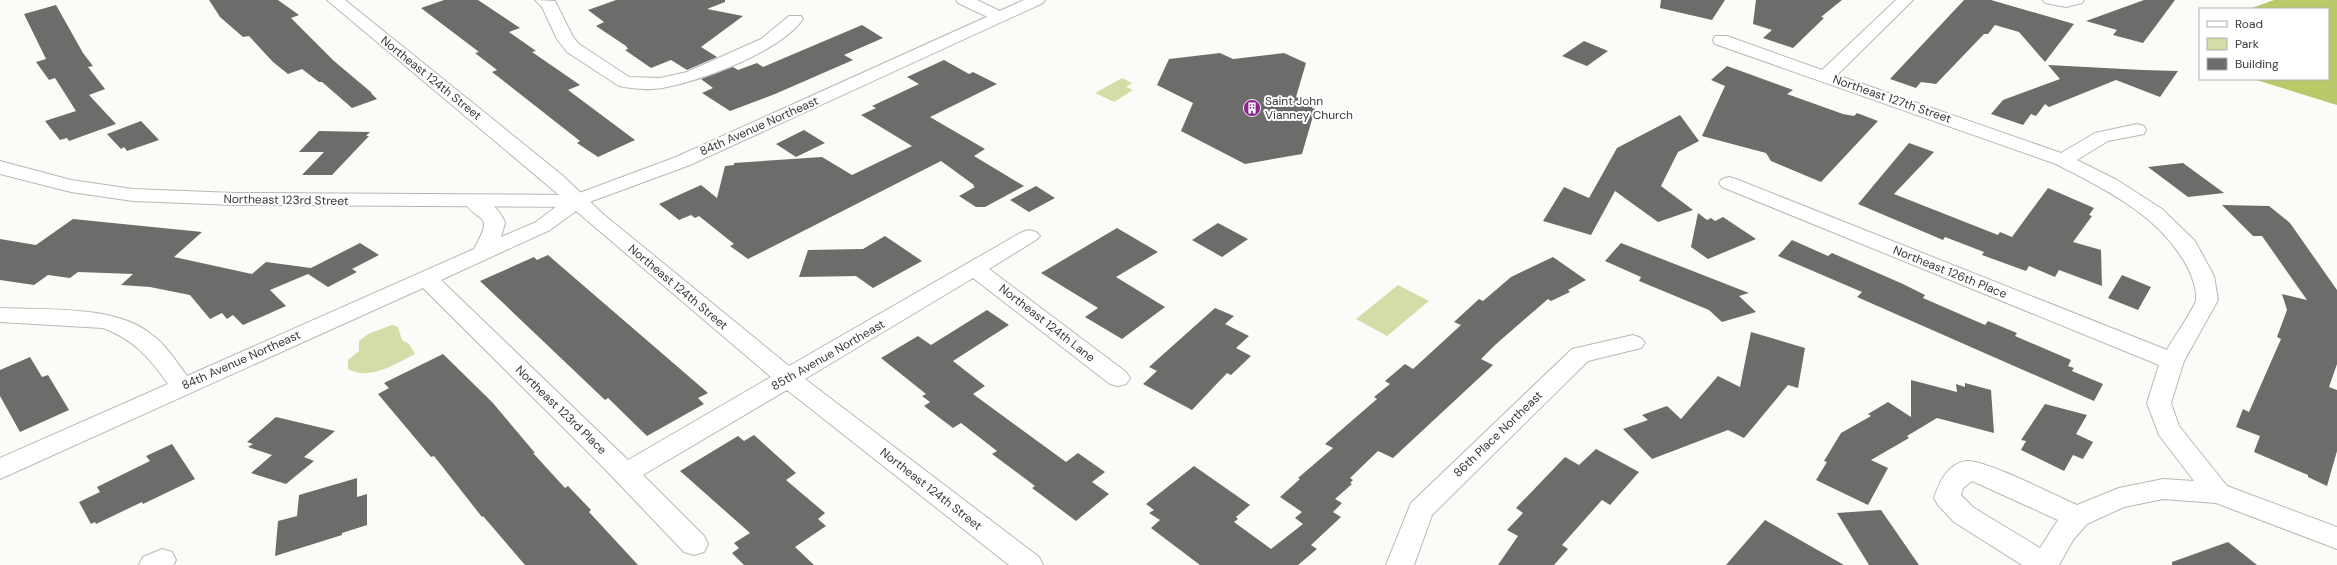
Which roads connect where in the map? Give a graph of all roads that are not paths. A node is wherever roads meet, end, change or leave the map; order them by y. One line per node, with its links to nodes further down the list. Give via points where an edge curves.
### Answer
1 (335, 0): 17 (street, Northeast 124th Street, via 555,179)
2 (543, 0): 9 (street, via 549,4 565,39 573,48 625,82 660,83 692,76 767,43)
3 (964, 0): 8 (street)
4 (1037, 0): 8 (street, 84th Avenue Northeast)
5 (1905, 0): 11 (street)
6 (2051, 0): 7 (street)
7 (2076, 0)
8 (1000, 17): 17 (street, 84th Avenue Northeast, via 683,161)
9 (795, 19)
10 (1721, 40): 11 (street, Northeast 127th Street)
11 (1826, 76): 13 (street, Northeast 127th Street)
12 (2137, 130): 13 (street, via 2102,137)
13 (2064, 160): 24 (street, Northeast 127th Street, via 2110,184 2155,213 2187,246 2203,276 2207,300)
14 (0, 167): 16 (street, Northeast 123rd Street, via 71,186 133,195 235,199)
15 (1729, 183): 24 (street, Northeast 126th Place)
16 (473, 201): 17 (street, Northeast 123rd Street); 19 (street, via 491,212 496,221)
17 (576, 201): 19 (street, 84th Avenue Northeast, via 543,226); 25 (street, Northeast 124th Street)
18 (1029, 236): 20 (street, 85th Avenue Northeast)
19 (483, 252): 21 (street, 84th Avenue Northeast)
20 (975, 269): 25 (street, 85th Avenue Northeast); 26 (street, Northeast 124th Lane)
21 (426, 278): 27 (street, 84th Avenue Northeast); 29 (street, Northeast 123rd Place)
22 (0, 315): 27 (street, via 105,320 121,325 136,332 154,346)
23 (1633, 343): 35 (street, 86th Place Northeast, via 1580,355 1420,510)
24 (2172, 361): 30 (street, Northeast 127th Street, via 2159,403 2168,429)
25 (788, 378): 29 (street, 85th Avenue Northeast); 34 (street, Northeast 124th Street)
26 (1118, 378)
27 (182, 387): 28 (street, 84th Avenue Northeast)
28 (0, 470)
29 (626, 474): 33 (street, Northeast 123rd Place)
30 (2218, 493): 31 (street, via 2164,489 2119,498); 32 (street)
31 (2078, 517): 36 (street, via 2063,532); 36 (street, via 1980,473 1967,471 1952,482 1947,498 1964,515)
32 (2337, 538)
33 (694, 544)
34 (1029, 565)
35 (1400, 565)
36 (2044, 565)

